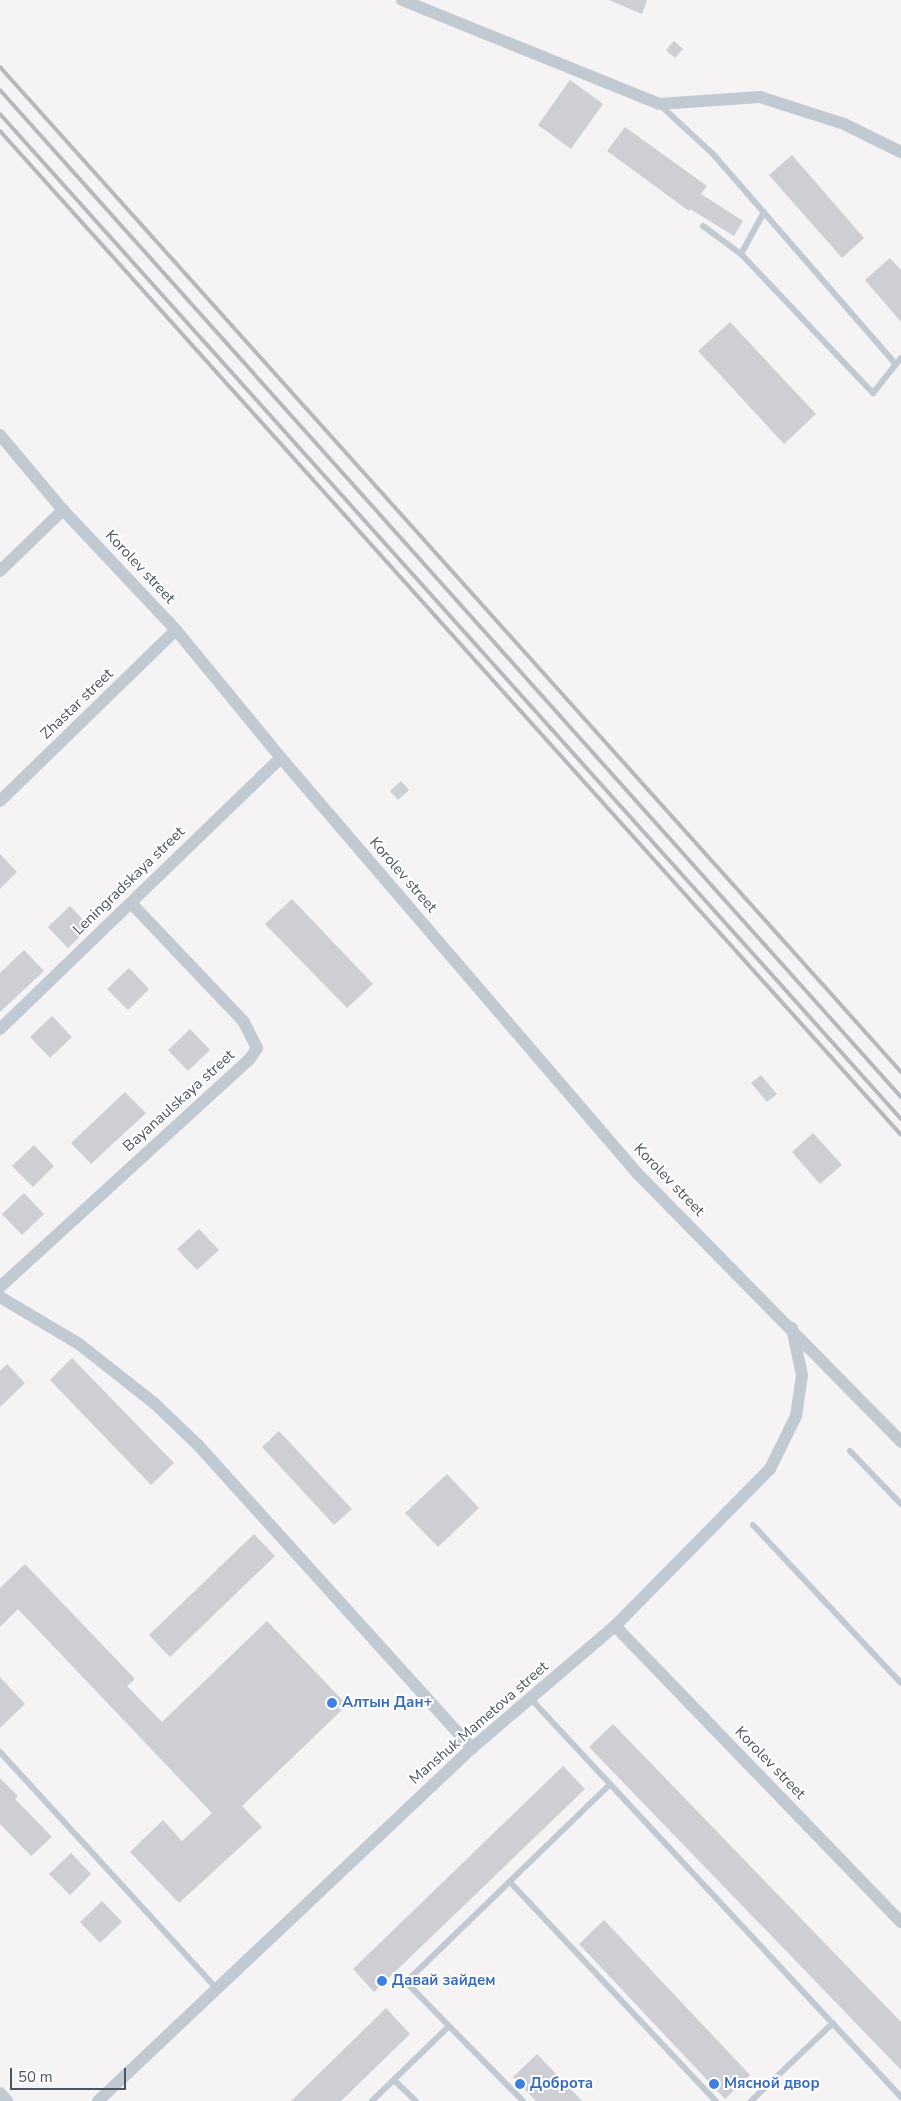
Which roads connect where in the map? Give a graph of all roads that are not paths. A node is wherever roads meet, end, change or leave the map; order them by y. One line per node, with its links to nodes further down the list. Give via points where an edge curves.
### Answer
1 (402, 0): 2 (street)
2 (659, 104): 3 (street, via 760,97 844,124); 4 (lane, via 714,154)
3 (901, 152)
4 (764, 212): 6 (lane); 8 (lane)
5 (703, 226): 6 (lane)
6 (741, 254): 8 (lane, via 873,393)
7 (901, 358): 8 (lane)
8 (895, 363)
9 (0, 435): 10 (street, Korolev street)
10 (64, 510): 11 (street); 12 (street, Korolev street)
11 (0, 570)
12 (176, 630): 13 (street, Korolev street); 14 (street, Zhastar street)
13 (281, 758): 15 (street, Leningradskaya street); 19 (street, Korolev street, via 637,1173)
14 (0, 801)
15 (130, 903): 16 (street, Leningradskaya street); 17 (street, Bayanaulskaya street, via 244,1022 257,1048 249,1060)
16 (0, 1028)
17 (0, 1287)
18 (0, 1297): 27 (street, via 79,1344 154,1403 198,1445)
19 (792, 1328): 20 (street, Korolev street); 24 (street, Manshuk Mametova street, via 802,1375 796,1416 770,1469)
20 (901, 1442)
21 (850, 1451): 22 (lane)
22 (901, 1504)
23 (753, 1525): 25 (lane)
24 (615, 1626): 26 (street, Manshuk Mametova street); 31 (street, Korolev street)
25 (901, 1683)
26 (530, 1698): 27 (street, Manshuk Mametova street); 29 (lane)
27 (472, 1748): 32 (street, Manshuk Mametova street)
28 (0, 1752): 32 (lane)
29 (610, 1784): 30 (lane); 33 (lane)
30 (510, 1882): 34 (lane, via 406,1982); 43 (lane)
31 (901, 1922)
32 (216, 1988): 39 (street, Manshuk Mametova street)
33 (833, 2023): 37 (lane); 44 (lane)
34 (449, 2026): 35 (lane); 42 (lane)
35 (394, 2080): 40 (lane); 41 (lane)
36 (0, 2093): 38 (street)
37 (901, 2097)
38 (7, 2101)
39 (98, 2101)
40 (372, 2101)
41 (416, 2101)
42 (523, 2101)
43 (716, 2101)
44 (751, 2101)

